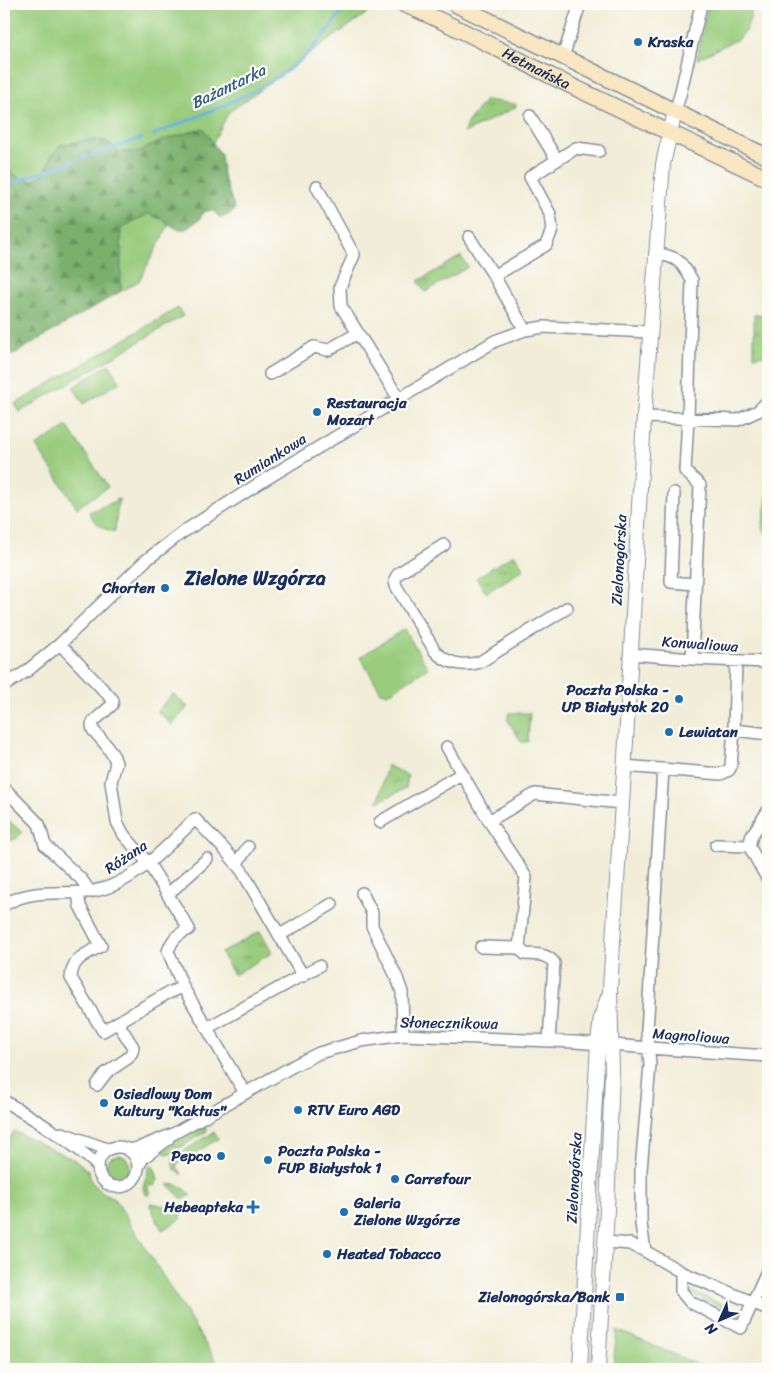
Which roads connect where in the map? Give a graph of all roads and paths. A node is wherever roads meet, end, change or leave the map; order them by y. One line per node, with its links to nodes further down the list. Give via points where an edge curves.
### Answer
1 (403, 4): 5 (main road, Hetmańska)
2 (455, 4): 6 (main road, Hetmańska)
3 (580, 4): 6 (street)
4 (701, 5): 7 (street)
5 (422, 7): 9 (main road, Hetmańska)
6 (563, 57): 7 (main road, Hetmańska)
7 (675, 111): 9 (street, Zielonogórska); 11 (main road, Hetmańska)
8 (530, 116): 12 (street)
9 (669, 132): 13 (main road, Hetmańska); 16 (street, Zielonogórska, via 663,164)
10 (599, 150): 12 (street, via 576,148)
11 (768, 157)
12 (557, 160): 17 (street, via 530,177 550,214 552,230 546,244)
13 (768, 179)
14 (317, 187): 20 (street, via 354,255 340,287 341,306)
15 (469, 237): 17 (street)
16 (656, 253): 19 (street, Zielonogórska); 25 (street, via 671,256 683,265 692,280)
17 (494, 276): 18 (street)
18 (525, 330): 19 (street, Rumiankowa, via 544,327); 22 (street, Rumiankowa, via 495,341)
19 (649, 332): 24 (street, Zielonogórska)
20 (358, 333): 21 (street, via 328,350 314,347); 22 (street)
21 (270, 374)
22 (399, 400): 30 (street, Rumiankowa, via 182,532 145,561)
23 (768, 401): 25 (street, via 758,411 738,420)
24 (644, 417): 25 (street); 31 (street, Zielonogórska)
25 (688, 418): 28 (street, via 684,472 700,485)
26 (674, 493): 28 (street, via 671,582)
27 (444, 545): 29 (street, via 399,573 394,581 435,651 446,661 480,662)
28 (695, 584): 32 (street)
29 (567, 608)
30 (60, 644): 35 (street, Rumiankowa); 51 (street, via 113,700 112,705 94,721 93,730 116,763 111,782 117,822)
31 (631, 654): 32 (street, Konwaliowa); 39 (street, Zielonogórska)
32 (692, 659): 33 (street, Konwaliowa)
33 (736, 662): 34 (street, Konwaliowa); 36 (street)
34 (768, 662)
35 (4, 686)
36 (734, 730): 37 (street); 40 (street, via 731,766 725,773)
37 (768, 734)
38 (447, 747): 41 (street)
39 (624, 766): 40 (street); 43 (street, Zielonogórska)
40 (663, 769): 73 (street)
41 (461, 774): 45 (street); 46 (street)
42 (5, 789): 54 (street, via 39,824 45,845)
43 (621, 803): 45 (street, via 535,794); 66 (street, Zielonogórska)
44 (768, 811): 48 (street, via 752,835)
45 (488, 821): 62 (street, via 526,877)
46 (380, 822)
47 (716, 845): 48 (street)
48 (749, 846): 53 (street)
49 (248, 848): 52 (street)
50 (207, 860): 57 (street)
51 (149, 864): 52 (street, Różana, via 195,819); 54 (street, Różana, via 108,888); 57 (street)
52 (236, 864): 60 (street)
53 (767, 878)
54 (90, 892): 55 (street, Różana)
55 (78, 893): 59 (street, Różana, via 41,893); 67 (street, via 80,906 101,946 74,964 71,978 103,1031)
56 (362, 893): 69 (street, via 372,913 372,926 402,992)
57 (168, 894): 65 (street, via 189,929 172,940 168,951)
58 (332, 904): 60 (street)
59 (4, 905)
60 (280, 935): 64 (street)
61 (481, 947): 62 (street)
62 (519, 948): 70 (street, via 525,954 546,956 554,962)
63 (319, 966): 64 (street)
64 (303, 976): 68 (street)
65 (184, 987): 67 (street); 68 (street)
66 (610, 989): 71 (street, Zielonogórska, via 601,1017); 72 (street, Zielonogórska)
67 (118, 1022): 75 (street, via 132,1052)
68 (206, 1028): 76 (street)
69 (403, 1035): 70 (street, Słonecznikowa); 76 (street, Słonecznikowa, via 361,1041 319,1053)
70 (549, 1041): 71 (street, Słonecznikowa)
71 (598, 1043): 72 (street, Magnoliowa); 90 (street, Zielonogórska)
72 (612, 1045): 73 (street, Magnoliowa); 84 (street, Zielonogórska)
73 (648, 1048): 74 (street, Magnoliowa); 85 (street, via 650,1065 640,1224)
74 (768, 1056)
75 (96, 1085)
76 (245, 1093): 79 (street, Słonecznikowa)
77 (4, 1101): 78 (street)
78 (48, 1128): 80 (street); 82 (street)
79 (173, 1134): 81 (street, Słonecznikowa); 83 (street, Słonecznikowa)
80 (107, 1149): 81 (street, via 122,1147); 82 (street)
81 (129, 1150): 83 (street, via 134,1154)
82 (97, 1166): 83 (street, via 105,1182 117,1187 132,1181)
83 (138, 1167)
84 (606, 1242): 85 (street, via 630,1244); 91 (street, Zielonogórska)
85 (645, 1251): 87 (street)
86 (768, 1269): 88 (street)
87 (681, 1272): 88 (street); 88 (street, via 681,1291 690,1302 741,1328)
88 (752, 1302): 89 (street)
89 (768, 1309)
90 (580, 1369)
91 (598, 1369)

